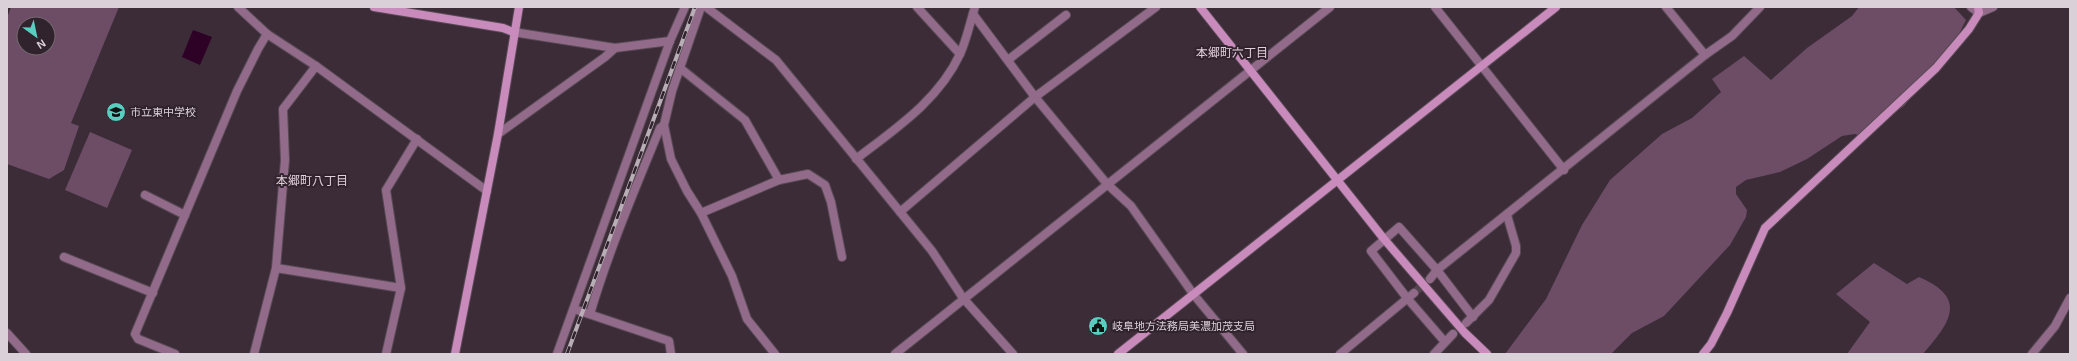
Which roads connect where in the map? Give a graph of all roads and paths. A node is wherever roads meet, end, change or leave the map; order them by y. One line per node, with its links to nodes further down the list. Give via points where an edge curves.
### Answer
1 (238, 7): 22 (street)
2 (374, 7): 17 (street)
3 (519, 7): 21 (street)
4 (685, 7): 23 (street)
5 (701, 7): 30 (street)
6 (706, 7): 36 (street, via 776,60)
7 (917, 7): 25 (street)
8 (1156, 7): 32 (street)
9 (1200, 7): 31 (street)
10 (1330, 7): 31 (street)
11 (1435, 7): 29 (street)
12 (1556, 7): 29 (street)
13 (1666, 7): 26 (street)
14 (1760, 7): 26 (street, via 1732,36)
15 (1971, 7): 19 (street)
16 (1993, 7): 19 (street)
17 (394, 9): 21 (street)
18 (974, 10): 25 (street); 27 (street)
19 (1978, 10): 82 (street, via 1962,38 1936,68 1765,228 1727,313)
20 (1066, 15): 27 (street)
21 (514, 32): 24 (street); 34 (street)
22 (267, 34): 28 (street); 46 (street, via 237,91)
23 (670, 42): 24 (street); 60 (street)
24 (615, 48): 34 (street, via 605,58)
25 (960, 54): 36 (street, via 948,76 926,102)
26 (1705, 55): 37 (street)
27 (1008, 60): 32 (street)
28 (316, 66): 35 (street); 50 (street, via 284,109 285,160)
29 (1482, 66): 37 (street); 39 (street)
30 (680, 68): 33 (street); 38 (street, via 745,120)
31 (1251, 71): 39 (street); 40 (street)
32 (1035, 97): 40 (street); 43 (street)
33 (664, 125): 44 (street, via 671,159); 61 (street, via 660,128 598,287)
34 (498, 134): 41 (street)
35 (417, 139): 41 (street); 53 (street, via 386,190)
36 (856, 159): 43 (street)
37 (1564, 170): 45 (street)
38 (779, 180): 44 (street); 49 (street, via 808,174 825,185)
39 (1338, 180): 47 (street); 56 (street)
40 (1107, 184): 56 (street, via 1131,206); 57 (street)
41 (487, 191): 71 (street)
42 (145, 195): 46 (street)
43 (900, 212): 57 (street, via 932,251)
44 (701, 213): 74 (street, via 732,276 747,319)
45 (1507, 215): 51 (street); 62 (street, via 1516,253 1489,300)
46 (185, 216): 54 (street)
47 (1384, 239): 51 (street, via 1399,227); 58 (street, via 1371,251); 81 (street, via 1465,333)
48 (64, 257): 54 (street)
49 (842, 257)
50 (276, 268): 53 (street); 69 (street)
51 (1437, 270): 52 (street); 62 (street)
52 (1430, 279)
53 (401, 288): 70 (street)
54 (153, 293): 68 (street, via 135,334 138,338)
55 (1414, 293): 58 (street)
56 (1194, 295): 77 (street); 78 (street)
57 (963, 298): 75 (street); 76 (street)
58 (1407, 298): 66 (street); 79 (street)
59 (2070, 298): 83 (street, via 2054,326)
60 (574, 309): 61 (street); 72 (street)
61 (590, 314): 73 (street, via 669,341)
62 (1473, 316): 63 (street)
63 (1466, 322)
64 (7, 333): 67 (street)
65 (1453, 334): 66 (street)
66 (1445, 342): 80 (street)
67 (26, 354)
68 (175, 354)
69 (254, 354)
70 (386, 354)
71 (455, 354)
72 (557, 354)
73 (671, 354)
74 (774, 354)
75 (895, 354)
76 (1013, 354)
77 (1118, 354)
78 (1243, 354)
79 (1340, 354)
80 (1434, 354)
81 (1487, 354)
82 (1703, 354)
83 (2032, 354)

